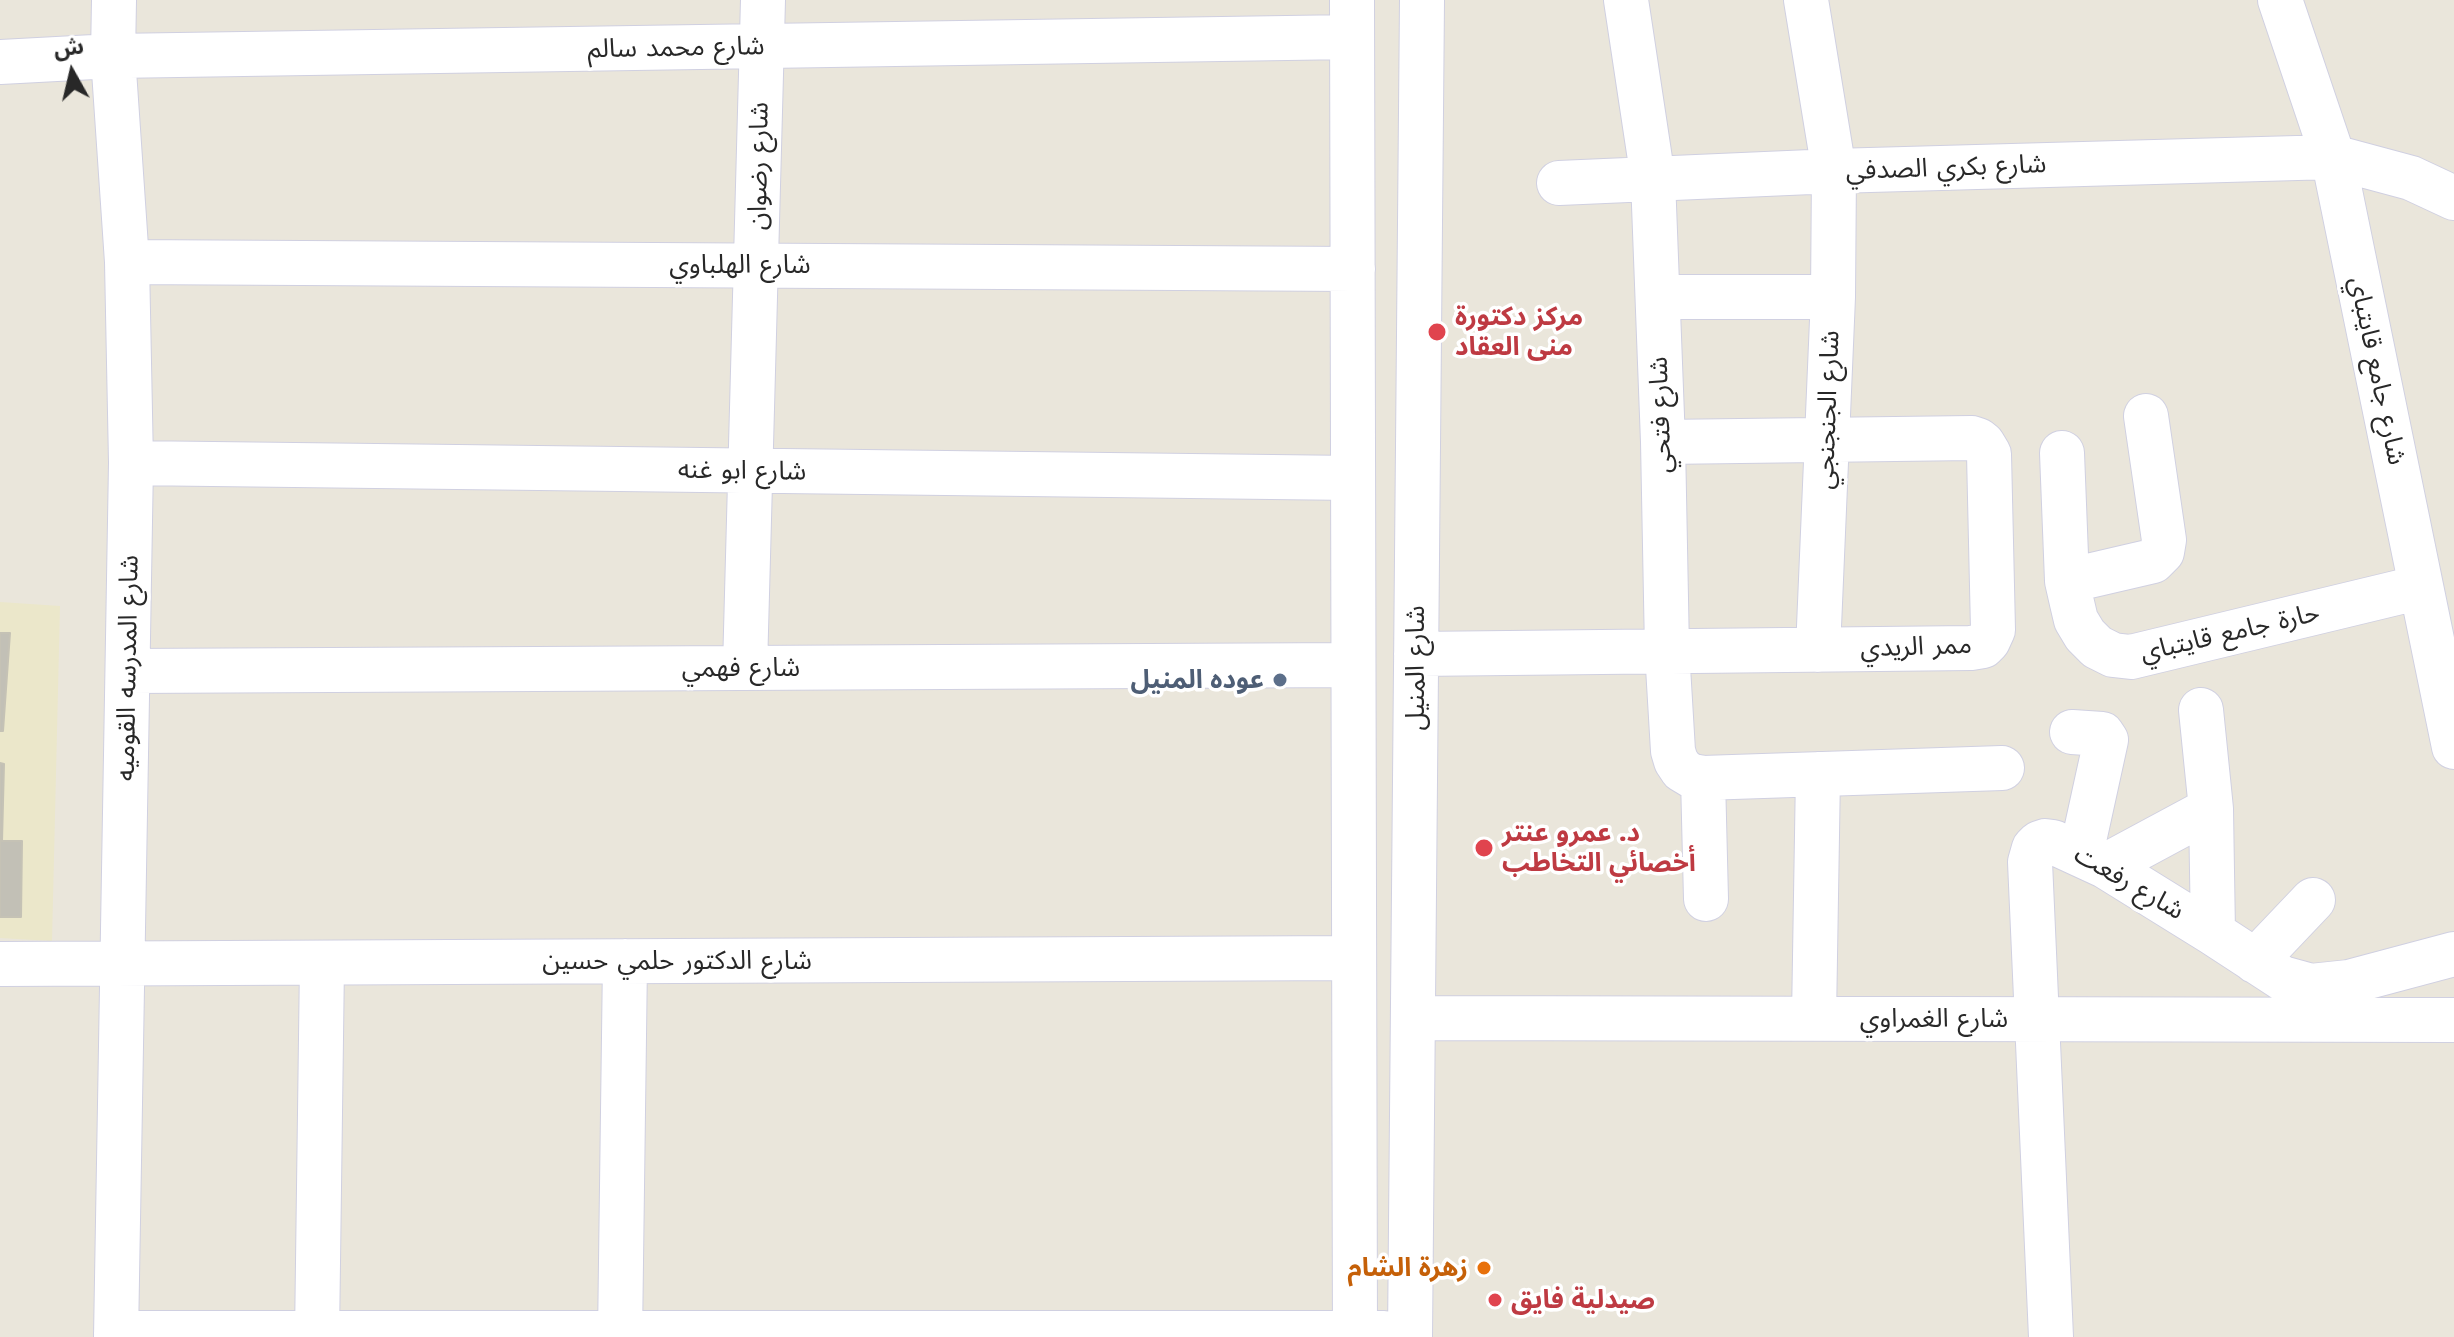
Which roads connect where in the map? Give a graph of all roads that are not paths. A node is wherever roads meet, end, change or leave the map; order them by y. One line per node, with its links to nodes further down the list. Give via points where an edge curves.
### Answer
1 (114, 0): 9 (street, شارع المدرسه القوميه)
2 (763, 0): 8 (street, شارع رضوان)
3 (1422, 0): 32 (street, شارع المنيل)
4 (1626, 0): 13 (street, شارع فتحي)
5 (1806, 0): 12 (street, شارع الجنجنجي)
6 (2280, 0): 11 (street, شارع جامع قايتباي)
7 (1352, 19): 8 (street, شارع محمد سالم); 18 (street)
8 (762, 46): 9 (street, شارع محمد سالم); 17 (street, شارع رضوان)
9 (113, 56): 10 (street, شارع محمد سالم); 16 (street, شارع المدرسه القوميه)
10 (0, 62)
11 (2333, 157): 12 (street, شارع بكري الصدفي); 15 (street, شارع بكري الصدفي, via 2411,178); 29 (street, شارع جامع قايتباي)
12 (1834, 171): 13 (street, شارع بكري الصدفي); 20 (street, شارع الجنجنجي)
13 (1653, 179): 14 (street, شارع بكري الصدفي); 19 (street, شارع فتحي)
14 (1559, 183)
15 (2454, 198)
16 (127, 262): 17 (street, شارع الهلباوي); 25 (street, شارع المدرسه القوميه)
17 (757, 265): 18 (street, شارع الهلباوي); 26 (street, شارع رضوان)
18 (1353, 269): 27 (street)
19 (1658, 297): 20 (street); 23 (street, شارع فتحي)
20 (1833, 297): 22 (street, شارع الجنجنجي)
21 (2146, 416): 28 (street, via 2162,552 2153,561)
22 (1826, 441): 23 (street, ممر الريدي); 31 (street, شارع الجنجنجي); 31 (street, ممر الريدي, via 1972,438 1983,444 1989,454 1993,630 1977,648)
23 (1663, 442): 30 (street, شارع فتحي)
24 (2062, 453): 28 (street, حارة جامع قايتباي)
25 (131, 463): 26 (street, شارع ابو غنه); 35 (street, شارع المدرسه القوميه)
26 (751, 471): 27 (street, شارع ابو غنه); 34 (street, شارع رضوان)
27 (1353, 478): 33 (street)
28 (2067, 581): 29 (street, حارة جامع قايتباي, via 2085,635 2113,655 2131,657)
29 (2421, 587): 38 (street, شارع جامع قايتباي)
30 (1667, 650): 31 (street, ممر الريدي); 32 (street, ممر الريدي); 41 (street, شارع فتحي, via 1673,751 1682,770)
31 (1818, 650)
32 (1416, 654): 54 (street, شارع المنيل)
33 (1353, 665): 34 (street, شارع فهمي); 48 (street)
34 (745, 668): 35 (street, شارع فهمي)
35 (128, 671): 51 (street, شارع المدرسه القوميه)
36 (2201, 710): 42 (street)
37 (2072, 732): 43 (street, via 2102,734 2106,740)
38 (2454, 747)
39 (2002, 768): 40 (street)
40 (1818, 774): 41 (street); 55 (street)
41 (1703, 778): 44 (street)
42 (2211, 809): 43 (street); 46 (street)
43 (2093, 860): 46 (street, شارع رفعت); 56 (street, شارع رفعت, via 2045,841 2031,855)
44 (1706, 899)
45 (2313, 900): 50 (street)
46 (2213, 933): 50 (street, شارع رفعت)
47 (2454, 954): 50 (street, شارع رفعت, via 2349,982 2311,986 2282,978)
48 (1354, 958): 49 (street, شارع الدكتور حلمي حسين); 61 (street)
49 (625, 961): 52 (street, شارع الدكتور حلمي حسين); 60 (street)
50 (2255, 961)
51 (122, 963): 52 (street, شارع الدكتور حلمي حسين); 53 (street, شارع الدكتور حلمي حسين); 58 (street, شارع المدرسه القوميه)
52 (322, 963): 59 (street)
53 (0, 964)
54 (1414, 1018): 55 (street, شارع الغمراوي); 62 (street, شارع المنيل)
55 (1814, 1018): 56 (street, شارع الغمراوي)
56 (2037, 1019): 57 (street, شارع الغمراوي); 63 (street, شارع رفعت)
57 (2454, 1020)
58 (116, 1335): 59 (street)
59 (317, 1335): 60 (street)
60 (620, 1335): 61 (street)
61 (1355, 1335): 62 (street)
62 (1410, 1335)
63 (2051, 1337)

